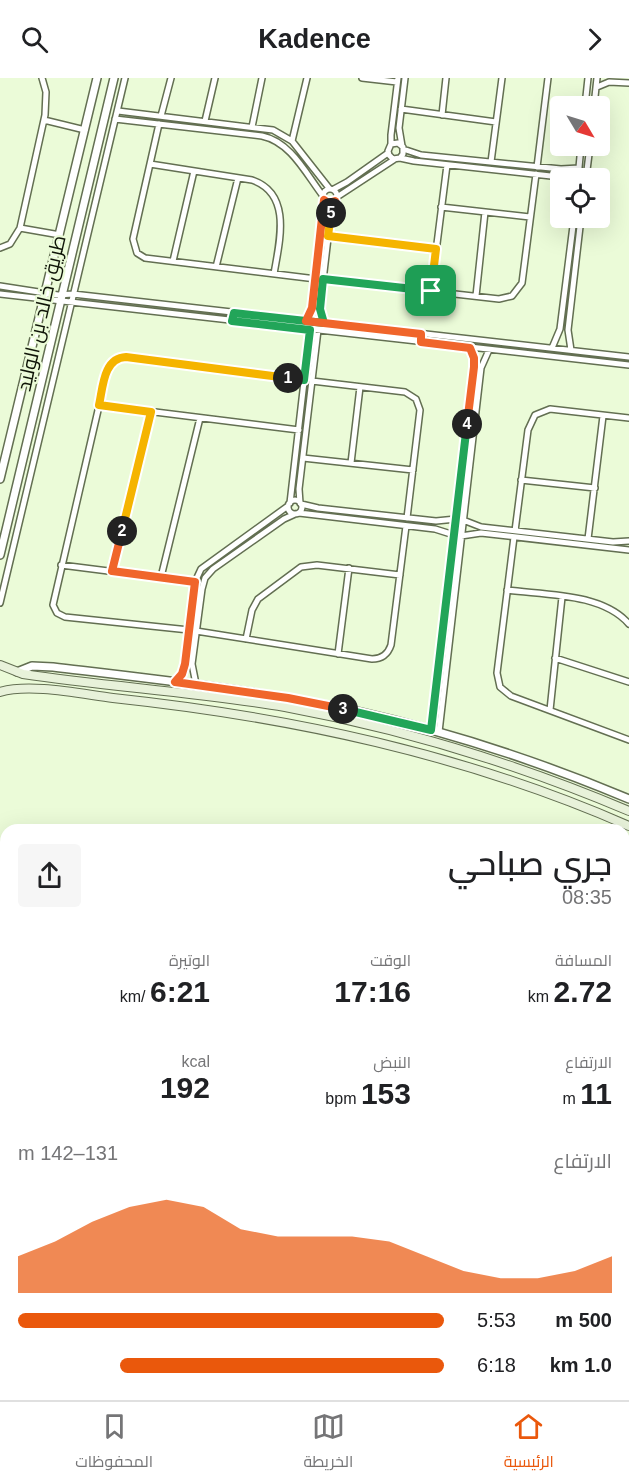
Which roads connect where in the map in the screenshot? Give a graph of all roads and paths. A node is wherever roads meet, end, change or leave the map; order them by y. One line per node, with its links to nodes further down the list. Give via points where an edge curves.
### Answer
1 (97, 78): 31 (street, طريق خالد بن الوليد)
2 (114, 78): 73 (street, طريق خالد بن الوليد)
3 (125, 78): 22 (street)
4 (171, 78): 24 (street)
5 (215, 78): 27 (street)
6 (262, 78): 30 (street)
7 (307, 78): 32 (street)
8 (362, 78): 16 (street)
9 (405, 78): 21 (street)
10 (446, 78): 23 (street)
11 (502, 78): 28 (street)
12 (548, 78): 41 (street)
13 (588, 78): 19 (street)
14 (597, 78): 18 (street)
15 (43, 79): 26 (street, via 47,103)
16 (397, 80): 33 (street)
17 (629, 83): 18 (street, via 609,82)
18 (597, 87): 20 (street)
19 (586, 96)
20 (596, 96)
21 (402, 109): 23 (street); 34 (street, via 399,132)
22 (118, 111): 24 (street); 25 (street)
23 (442, 115): 28 (street)
24 (161, 116): 27 (street)
25 (115, 119): 29 (street); 70 (street)
26 (44, 120): 31 (street); 54 (street)
27 (204, 121): 30 (street)
28 (496, 122): 38 (street)
29 (159, 124): 39 (street); 49 (street, via 274,139 292,154)
30 (252, 127): 32 (street, via 273,130)
31 (85, 130): 57 (street, طريق خالد بن الوليد)
32 (292, 141): 48 (street)
33 (392, 144): 34 (street); 35 (street)
34 (403, 147): 37 (street, via 403,154); 38 (street, via 421,155)
35 (388, 153): 37 (street); 48 (street)
36 (580, 156): 43 (street)
37 (397, 159): 40 (street); 50 (street)
38 (491, 162): 41 (street)
39 (150, 164): 44 (street); 61 (street, via 133,244 141,256)
40 (447, 165): 45 (street); 51 (street)
41 (537, 167): 42 (street)
42 (550, 168)
43 (579, 168)
44 (194, 171): 47 (street); 61 (street)
45 (536, 174): 46 (street); 53 (street)
46 (550, 176)
47 (238, 178): 62 (street); 65 (street, via 265,187 279,211 282,223)
48 (332, 189): 49 (street, via 325,191); 50 (street)
49 (324, 198): 50 (street, via 328,203); 66 (street)
50 (336, 199): 58 (street)
51 (441, 207): 52 (street); 60 (street)
52 (485, 212): 53 (street); 72 (street)
53 (530, 217): 72 (street, via 520,288 503,299)
54 (20, 228): 57 (street); 59 (street, via 10,244)
55 (573, 228): 63 (street)
56 (580, 228): 64 (street)
57 (60, 235): 71 (street, طريق خالد بن الوليد)
58 (328, 236): 60 (street); 66 (street)
59 (0, 248)
60 (436, 249): 68 (street)
61 (173, 261): 62 (street)
62 (216, 267): 65 (street)
63 (568, 267): 64 (street); 85 (street, via 560,329)
64 (576, 268): 87 (street, via 568,335)
65 (274, 274): 66 (street)
66 (320, 279): 68 (street); 77 (street); 78 (street)
67 (0, 286): 71 (street)
68 (431, 291): 72 (street)
69 (0, 294): 71 (street)
70 (73, 294): 73 (street); 74 (street); 75 (street)
71 (45, 296): 73 (street); 107 (street, طريق خالد بن الوليد)
72 (476, 296)
73 (62, 298): 74 (street); 123 (street, طريق خالد بن الوليد)
74 (71, 302): 76 (street); 132 (street)
75 (234, 313): 76 (street); 77 (street)
76 (232, 321): 79 (street)
77 (306, 321): 78 (street)
78 (324, 323): 81 (street)
79 (310, 330): 80 (street); 91 (street)
80 (318, 330): 82 (street); 92 (street)
81 (421, 334): 82 (street); 83 (street)
82 (421, 342): 84 (street)
83 (543, 347): 85 (street); 88 (street)
84 (470, 348): 86 (street); 94 (street, via 474,363)
85 (552, 348): 87 (street)
86 (489, 350): 88 (street); 95 (street, via 482,364)
87 (571, 350): 89 (street)
88 (542, 356): 90 (street)
89 (629, 357)
90 (629, 365)
91 (304, 380): 96 (street, via 122,357 108,367); 101 (street)
92 (312, 381): 93 (street); 102 (street)
93 (360, 387): 103 (street); 104 (street, via 405,392 416,399 420,410)
94 (472, 387): 95 (street); 105 (street)
95 (479, 387): 106 (street)
96 (99, 405): 97 (street); 124 (street)
97 (151, 412): 99 (street); 126 (street)
98 (603, 416): 100 (street); 108 (street, via 550,409 535,415 528,430); 109 (street)
99 (200, 418): 101 (street); 128 (street)
100 (629, 418)
101 (299, 430): 111 (street)
102 (303, 458): 103 (street); 110 (street)
103 (351, 463): 104 (street)
104 (413, 470): 113 (street)
105 (461, 474): 106 (street); 114 (street)
106 (468, 475): 115 (street)
107 (0, 479)
108 (521, 480): 109 (street); 117 (street)
109 (595, 488): 120 (street)
110 (301, 503): 111 (street); 112 (street); 113 (street)
111 (289, 505): 112 (street, via 290,512); 129 (street, via 204,565)
112 (297, 514): 116 (street); 134 (street, via 281,521 207,574)
113 (407, 518): 114 (street, via 441,522)
114 (456, 519): 118 (street)
115 (463, 520): 117 (street); 119 (street)
116 (406, 526): 118 (street, via 440,530); 127 (street)
117 (515, 534): 119 (street); 120 (street); 122 (street); 130 (street)
118 (454, 536): 145 (street)
119 (461, 536): 146 (street)
120 (588, 539): 121 (street)
121 (629, 541)
122 (629, 550)
123 (0, 555)
124 (61, 565): 126 (street); 134 (street, via 53,600 54,609 61,615)
125 (349, 568): 127 (street); 135 (street, via 301,567 258,599); 136 (street)
126 (112, 571): 128 (street)
127 (400, 575): 136 (street, via 391,645 386,654 372,659)
128 (161, 577): 129 (street)
129 (195, 582): 134 (street)
130 (507, 590): 131 (street); 144 (street, via 498,683 507,694)
131 (562, 597): 133 (street, via 602,604); 137 (street)
132 (0, 603)
133 (629, 624)
134 (193, 630): 135 (street); 140 (street, via 182,674); 142 (street)
135 (246, 639): 136 (street)
136 (338, 654)
137 (555, 658): 141 (street); 144 (street)
138 (0, 665): 139 (main road)
139 (17, 672): 140 (street, via 35,666); 148 (main road, via 285,707 423,738)
140 (175, 682): 142 (street)
141 (629, 682)
142 (196, 684): 145 (street, via 288,698)
143 (0, 692): 150 (main road, via 29,688 283,721 429,754)
144 (550, 710): 147 (street)
145 (431, 730): 146 (street)
146 (439, 732): 152 (street, via 521,758)
147 (629, 740)
148 (507, 765): 149 (main road); 150 (main road, via 508,772)
149 (530, 772): 151 (main road, via 524,777); 153 (main road)
150 (503, 778): 151 (main road)
151 (525, 785): 154 (main road)
152 (629, 800)
153 (629, 811)
154 (624, 824)

